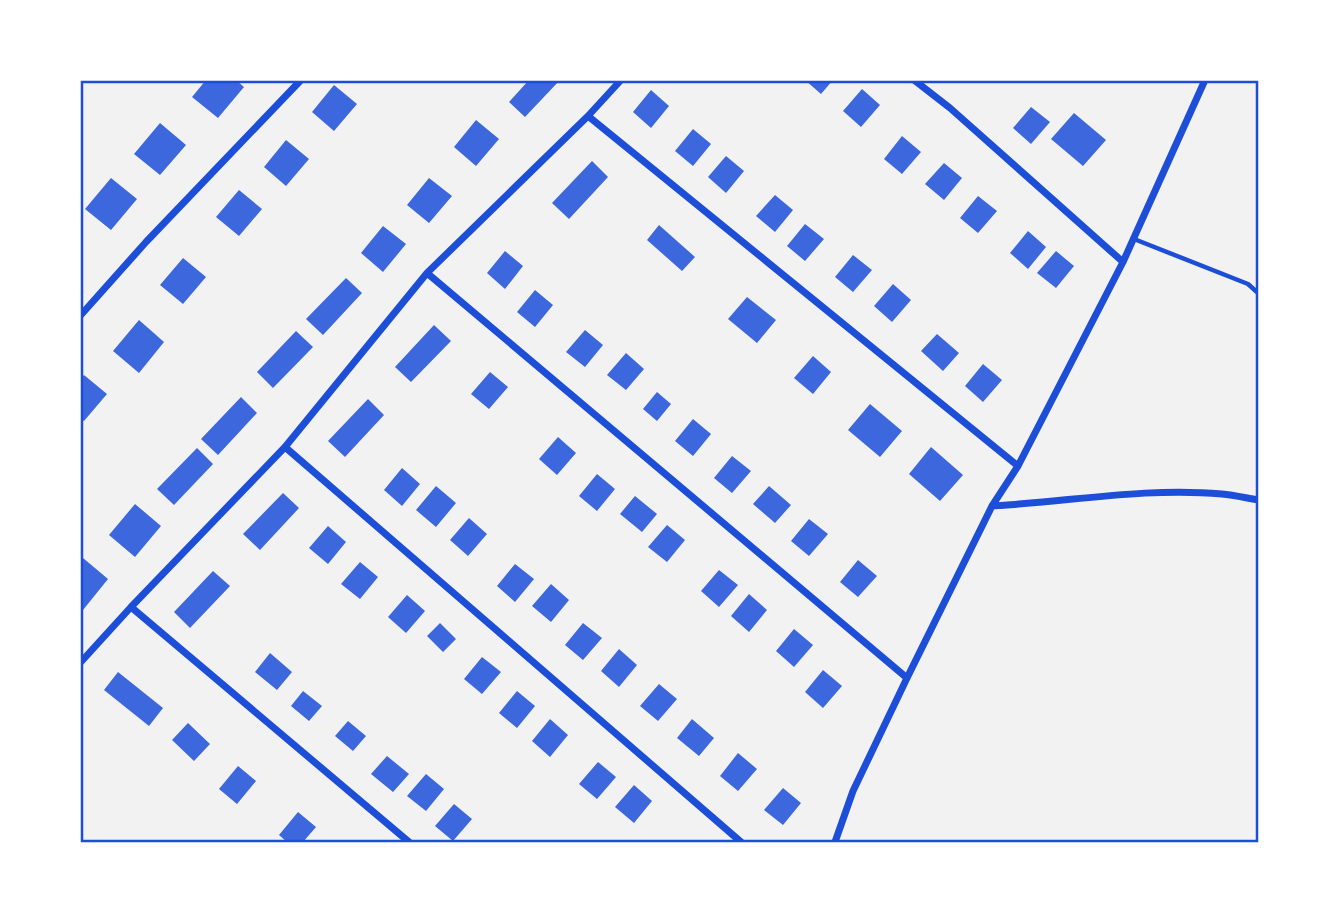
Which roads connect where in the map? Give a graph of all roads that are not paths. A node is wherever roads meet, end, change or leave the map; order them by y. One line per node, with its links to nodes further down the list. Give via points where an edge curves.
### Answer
1 (301, 80): 10 (street)
2 (621, 80): 5 (street)
3 (914, 80): 7 (street)
4 (1205, 80): 6 (street)
5 (588, 116): 8 (street); 12 (street)
6 (1133, 239): 7 (street); 9 (lane, via 1248,284)
7 (1122, 262): 12 (street)
8 (427, 273): 11 (street); 17 (street)
9 (1258, 293)
10 (80, 316)
11 (285, 447): 15 (street); 19 (street)
12 (1018, 466): 14 (street)
13 (1258, 500): 14 (street, via 1170,492)
14 (992, 506): 17 (street)
15 (131, 607): 16 (street); 18 (street)
16 (80, 663)
17 (907, 678): 20 (street, via 853,791)
18 (409, 842)
19 (741, 842)
20 (835, 842)

